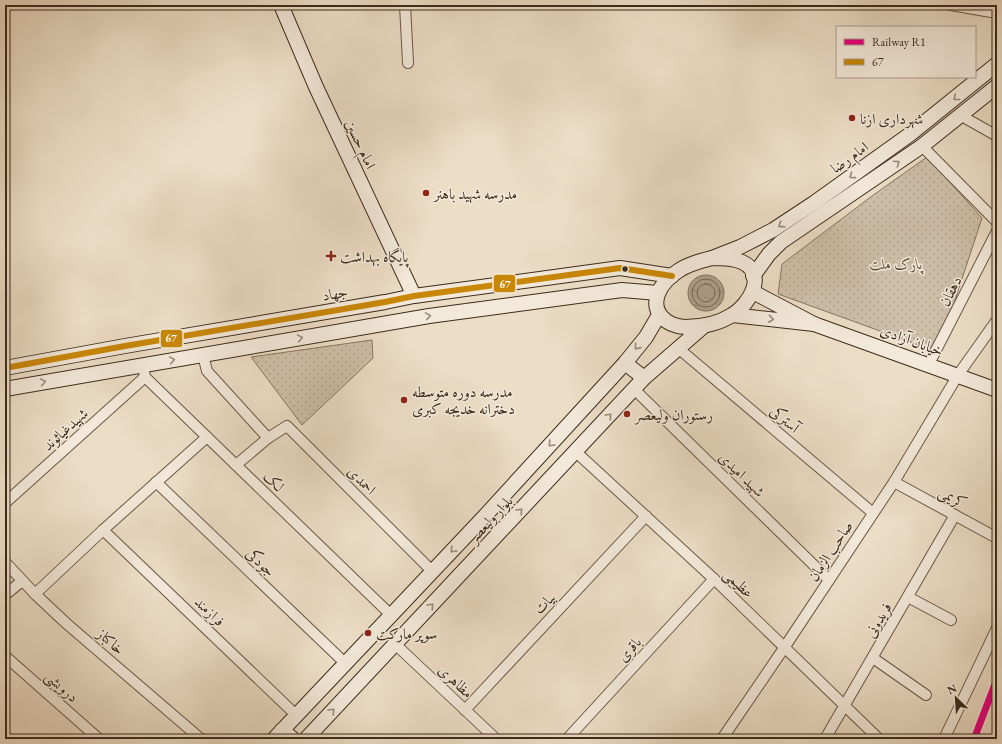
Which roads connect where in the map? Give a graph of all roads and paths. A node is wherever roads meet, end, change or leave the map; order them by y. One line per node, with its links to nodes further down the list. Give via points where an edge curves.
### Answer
1 (281, 5): 20 (main road, امام حسین, via 316,87)
2 (405, 5): 5 (street)
3 (951, 5): 4 (street)
4 (997, 14)
5 (408, 63)
6 (997, 64): 13 (main road, امام رضا, one-way to 13, via 909,135 814,203 773,230)
7 (997, 86): 8 (main road)
8 (960, 115): 9 (street); 10 (main road)
9 (997, 136)
10 (922, 146): 11 (street); 16 (main road, one-way to 10, via 768,254 781,242)
11 (997, 222)
12 (997, 231): 32 (street, دهقان)
13 (712, 258): 15 (main road, via 694,262); 16 (main road, via 728,258 742,262 751,270)
14 (620, 268): 15 (main road, جهاد); 17 (main road); 20 (main road, جهاد)
15 (672, 276): 19 (main road)
16 (753, 276): 18 (main road)
17 (622, 290): 19 (main road); 27 (main road, one-way to 17, via 429,316)
18 (753, 292): 22 (main road); 25 (main road)
19 (658, 293): 21 (main road, via 656,305)
20 (414, 296): 24 (main road, جهاد)
21 (659, 315): 26 (main road, via 669,323 682,327); 31 (main road, بلوار ولیعصر, one-way to 31, via 646,337)
22 (732, 315): 25 (main road, one-way to 25); 26 (main road)
23 (997, 320): 35 (street, صاحب الزمان)
24 (267, 322): 27 (main road); 30 (main road, جهاد)
25 (814, 324): 32 (main road, خیابان آزادی)
26 (704, 326): 28 (main road, بلوار ولیعصر)
27 (268, 343): 29 (main road)
28 (678, 348): 37 (main road, بلوار ولیعصر); 48 (street, آسترکی)
29 (203, 355): 34 (main road, one-way to 29); 42 (street, via 207,371)
30 (68, 357): 33 (main road, جهاد); 36 (main road)
31 (625, 363): 37 (main road); 54 (main road, بلوار ولیعصر, one-way to 54)
32 (929, 364): 35 (main road, خیابان آزادی)
33 (5, 368)
34 (144, 371): 36 (main road); 41 (street, لک); 47 (street, شهید‌غیاثوند)
35 (958, 375): 40 (main road, خیابان آزادی); 46 (street, صاحب الزمان)
36 (71, 378): 38 (main road, one-way to 36)
37 (644, 378): 39 (main road, بلوار ولیعصر)
38 (5, 389)
39 (634, 389): 43 (main road, بلوار ولیعصر, one-way to 39); 57 (street, شهید امیدی)
40 (997, 390)
41 (207, 437): 44 (street, لک); 45 (street)
42 (268, 438): 44 (street, احمدی); 54 (street, احمدی, via 287,426)
43 (576, 452): 50 (street, عظیمی); 64 (main road, بلوار ولیعصر, one-way to 43)
44 (236, 465): 61 (street, لک)
45 (156, 482): 51 (street); 68 (street, جودکی)
46 (894, 482): 48 (street, صاحب الزمان); 49 (street, کریمی)
47 (5, 504)
48 (873, 513): 57 (street, صاحب الزمان)
49 (955, 515): 52 (street, کریمی); 60 (street, فریدونی)
50 (646, 516): 55 (street, عظیمی); 71 (street, بیات)
51 (103, 530): 58 (street); 72 (street, فرازمند)
52 (997, 538)
53 (5, 562): 56 (street, خاکباز)
54 (432, 571): 61 (main road, بلوار ولیعصر)
55 (714, 578): 65 (street, عظیمی); 78 (street, باقری)
56 (22, 580): 58 (street, خاکباز); 59 (street)
57 (829, 580): 65 (street, صاحب الزمان)
58 (35, 594): 75 (street, خاکباز)
59 (5, 595)
60 (908, 597): 62 (street); 67 (street, فریدونی)
61 (391, 615): 68 (main road, بلوار ولیعصر)
62 (951, 620)
63 (997, 628): 82 (street)
64 (395, 644): 71 (street, مظاهری); 76 (main road, بلوار ولیعصر, one-way to 64)
65 (784, 648): 70 (street, عظیمی); 79 (street, صاحب الزمان)
66 (5, 656): 74 (street, درویشی)
67 (873, 658): 69 (street); 70 (street, فریدونی)
68 (345, 663): 72 (main road, بلوار ولیعصر)
69 (926, 695)
70 (845, 706): 80 (street, فریدونی); 81 (street, عظیمی)
71 (465, 710): 77 (street, مظاهری)
72 (296, 715): 73 (main road, بلوار ولیعصر)
73 (283, 736)
74 (99, 739)
75 (201, 739)
76 (306, 739)
77 (496, 739)
78 (567, 739)
79 (722, 739)
80 (825, 739)
81 (879, 739)
82 (944, 739)

